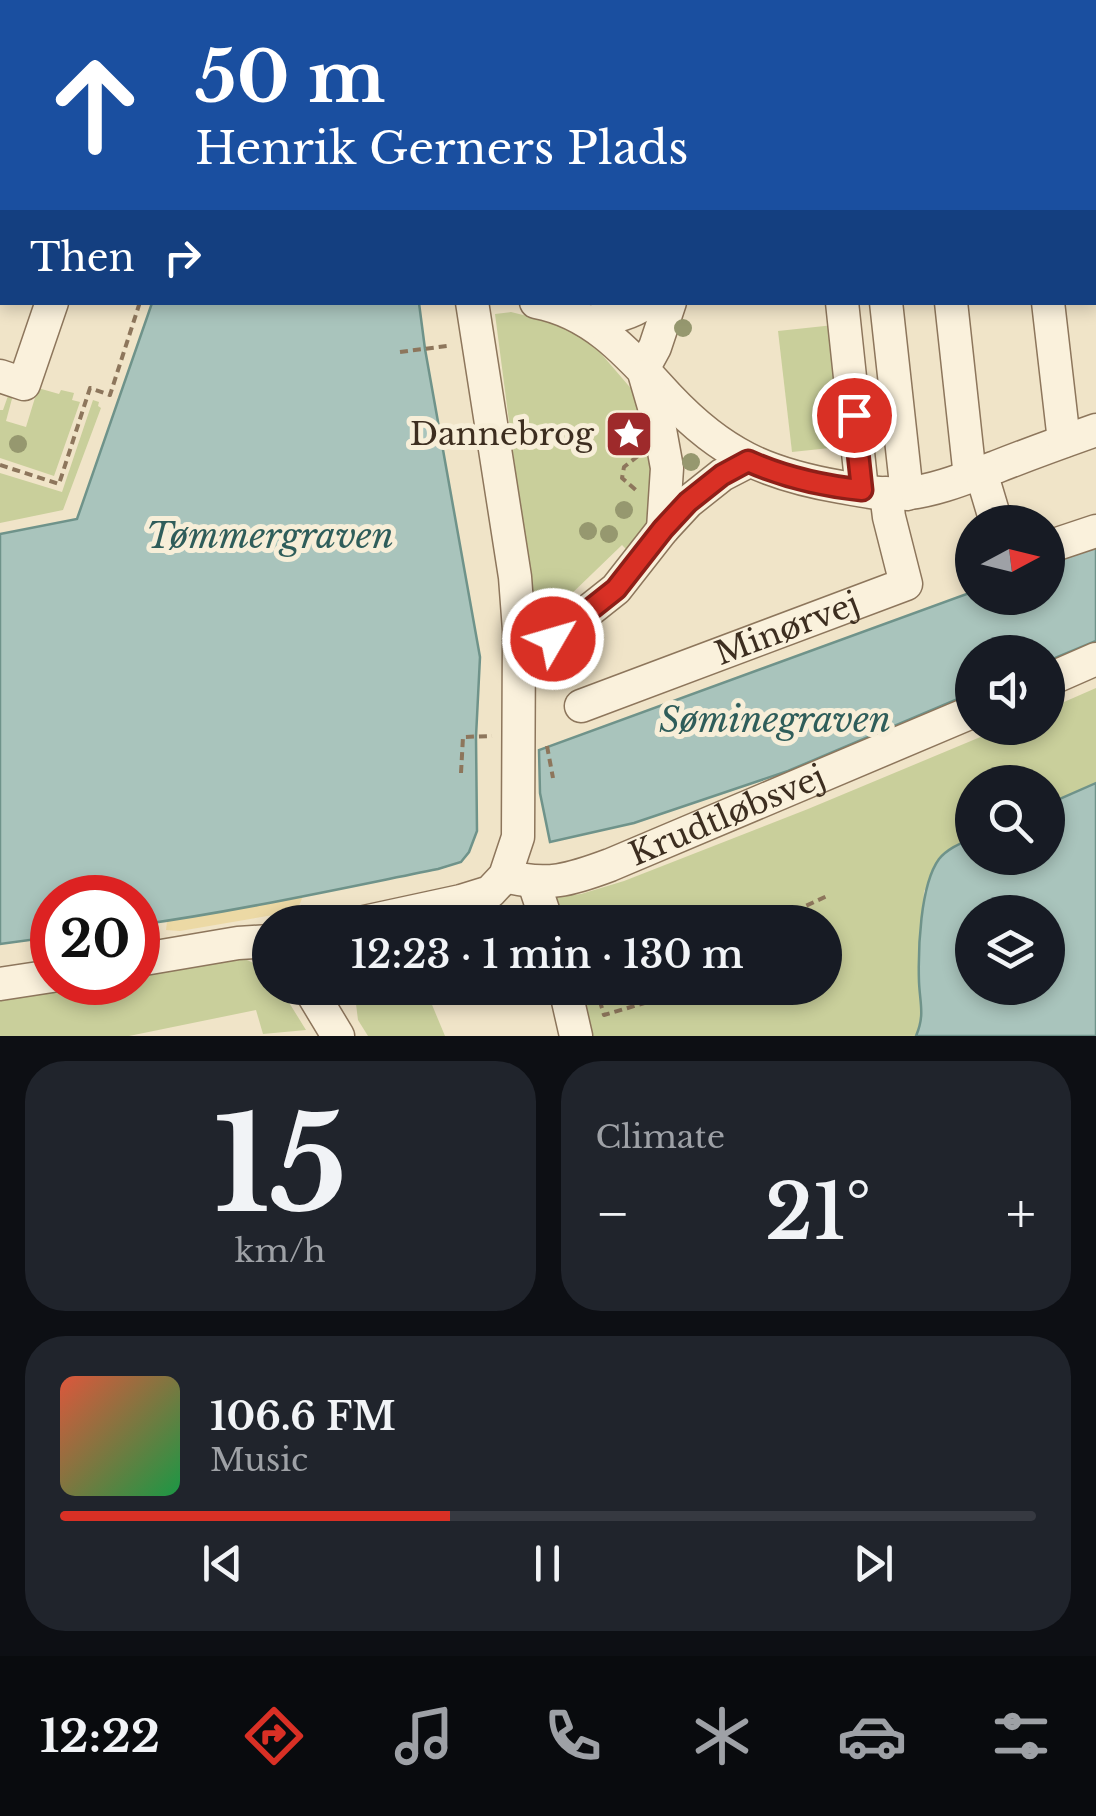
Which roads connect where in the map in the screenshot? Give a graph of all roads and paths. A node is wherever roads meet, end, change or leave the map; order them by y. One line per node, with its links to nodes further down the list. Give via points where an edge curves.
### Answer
1 (51, 305): 15 (street, via 24,384)
2 (139, 305): 19 (path, via 110,394 90,388 59,484)
3 (483, 305): 35 (street, via 515,577)
4 (550, 305): 11 (street)
5 (643, 305): 11 (street)
6 (669, 305): 14 (street)
7 (843, 305): 21 (street)
8 (886, 305): 21 (street)
9 (951, 305): 20 (street)
10 (1048, 305): 17 (street)
11 (588, 322): 14 (street)
12 (446, 346): 13 (path)
13 (400, 352)
14 (643, 369): 18 (street, via 701,428); 23 (street, via 666,468)
15 (0, 376)
16 (1096, 430): 17 (street)
17 (1064, 441): 20 (street)
18 (748, 461): 21 (street, via 812,482); 23 (street, via 722,475)
19 (0, 464)
20 (976, 474): 21 (street); 22 (street)
21 (885, 492): 29 (street, Minørvej, via 906,584)
22 (989, 505)
23 (663, 529): 26 (street, via 616,589)
24 (1096, 531): 25 (street)
25 (1065, 541)
26 (553, 639)
27 (1096, 659): 28 (street)
28 (1065, 673)
29 (581, 706)
30 (955, 719): 35 (street, Krudtløbsvej, via 610,866 574,878)
31 (476, 738): 33 (path, via 463,737)
32 (546, 744): 34 (path)
33 (461, 773)
34 (554, 778)
35 (519, 879): 37 (street); 38 (street)
36 (827, 896): 39 (path)
37 (442, 905)
38 (536, 905)
39 (807, 905)
40 (252, 942): 41 (street)
41 (160, 956)
42 (30, 979): 43 (street)
43 (0, 984)
44 (317, 1005): 48 (street)
45 (569, 1005): 49 (street)
46 (601, 1005): 47 (path, via 604,1015)
47 (638, 1005)
48 (331, 1034)
49 (576, 1036)

